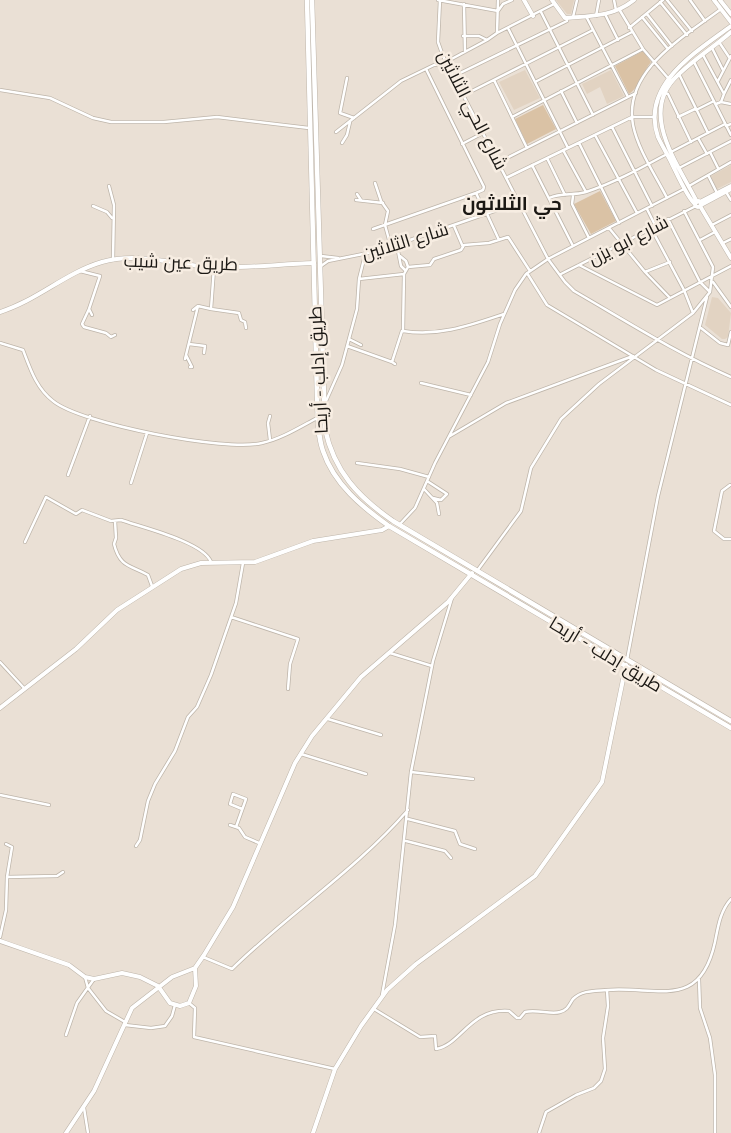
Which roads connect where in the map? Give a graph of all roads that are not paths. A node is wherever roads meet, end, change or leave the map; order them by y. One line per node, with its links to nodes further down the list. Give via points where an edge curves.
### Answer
1 (307, 0): 33 (main road, طريق إدلب - أريحا)
2 (312, 0): 33 (main road, طريق إدلب - أريحا)
3 (439, 0): 18 (street); 60 (street, شارع الحي الثلاثين, via 438,42)
4 (480, 0): 19 (street)
5 (498, 0): 22 (street)
6 (512, 0): 22 (street)
7 (519, 0): 15 (street)
8 (577, 0): 28 (street)
9 (599, 0): 29 (street)
10 (614, 0): 21 (street)
11 (634, 0): 21 (street)
12 (690, 0): 34 (street)
13 (714, 0): 20 (street)
14 (720, 0): 26 (street)
15 (525, 1): 27 (street)
16 (663, 1): 24 (street); 41 (street); 45 (street)
17 (553, 2): 23 (street); 31 (street)
18 (464, 4): 19 (street); 46 (street)
19 (480, 6): 22 (street)
20 (721, 8): 34 (street); 35 (street)
21 (618, 9): 25 (street); 38 (street)
22 (498, 11): 44 (street)
23 (541, 12): 27 (street); 39 (street)
24 (647, 13): 30 (street); 50 (street)
25 (605, 14): 29 (street); 48 (street)
26 (731, 14)
27 (533, 16): 37 (street)
28 (573, 17): 31 (street); 32 (street)
29 (596, 17): 32 (street)
30 (642, 17): 38 (street); 56 (street)
31 (567, 18): 39 (street)
32 (587, 18): 40 (street)
33 (310, 21): 99 (main road, طريق إدلب - أريحا); 177 (main road, طريق إدلب - أريحا)
34 (705, 21): 41 (street)
35 (731, 22)
36 (731, 26): 71 (street)
37 (508, 28): 44 (street); 51 (street)
38 (629, 28): 42 (street)
39 (550, 30): 51 (street); 52 (street)
40 (593, 30): 52 (street); 53 (street)
41 (692, 31): 45 (street)
42 (632, 32): 48 (street); 55 (street)
43 (731, 32): 49 (street)
44 (497, 33): 47 (street)
45 (687, 35): 50 (street)
46 (463, 36): 47 (street, via 479,36); 57 (street)
47 (487, 40): 57 (street)
48 (618, 40): 53 (street)
49 (719, 42): 54 (street); 59 (street)
50 (672, 46): 56 (street)
51 (517, 47): 63 (street); 69 (street)
52 (559, 47): 63 (street); 64 (street)
53 (602, 48): 64 (street); 65 (street)
54 (712, 48): 58 (street); 67 (street)
55 (643, 49): 61 (street); 65 (street)
56 (668, 50): 61 (street)
57 (464, 52): 60 (street)
58 (703, 55): 62 (street); 74 (street)
59 (730, 57): 67 (street)
60 (447, 62): 66 (street); 69 (street, شارع الحي الثلاثين)
61 (654, 62): 71 (street); 79 (street)
62 (694, 62): 68 (street); 85 (street)
63 (526, 64): 72 (street); 75 (street)
64 (568, 65): 75 (street); 76 (street)
65 (613, 66): 76 (street); 83 (street)
66 (426, 70): 94 (street, via 394,85); 111 (street)
67 (723, 70): 74 (street)
68 (679, 74): 80 (street); 88 (street)
69 (454, 76): 82 (street, شارع الحي الثلاثين)
70 (347, 78): 94 (street, via 340,112)
71 (668, 78): 92 (street, via 657,99)
72 (494, 80): 82 (street); 90 (street)
73 (731, 80): 81 (street)
74 (718, 81): 81 (street)
75 (535, 82): 84 (street)
76 (577, 83): 78 (street); 89 (street)
77 (0, 90): 99 (street, via 50,98 93,118 111,122 217,117)
78 (561, 91): 84 (street); 95 (street)
79 (636, 93): 83 (street); 91 (street)
80 (665, 93): 93 (street); 115 (street, via 660,119)
81 (724, 94): 86 (street)
82 (464, 95): 101 (street, شارع الحي الثلاثين)
83 (628, 97): 89 (street)
84 (544, 100): 90 (street); 102 (street)
85 (714, 102): 86 (street); 88 (street); 97 (street)
86 (721, 102): 87 (street)
87 (731, 104)
88 (696, 110): 93 (street); 103 (street)
89 (593, 114): 95 (street)
90 (512, 117): 112 (street)
91 (632, 117): 92 (street); 98 (street); 120 (street)
92 (655, 117): 115 (street, via 658,135)
93 (678, 117): 108 (street)
94 (352, 119): 100 (street); 109 (street)
95 (577, 123): 102 (street)
96 (731, 124): 97 (street)
97 (726, 125): 103 (street); 105 (street)
98 (612, 127): 104 (street); 124 (street)
99 (309, 128): 184 (main road, طريق إدلب - أريحا)
100 (336, 132)
101 (484, 132): 111 (street); 118 (street, شارع الحي الثلاثين)
102 (560, 132): 112 (street); 113 (street)
103 (708, 133): 106 (street)
104 (595, 135): 110 (street); 127 (street)
105 (731, 135)
106 (698, 138): 108 (street); 116 (street)
107 (731, 141): 116 (street)
108 (691, 142): 115 (street)
109 (342, 143)
110 (579, 143): 113 (street); 130 (street)
111 (462, 144): 135 (street, via 484,187)
112 (527, 148): 118 (street)
113 (568, 148): 114 (street)
114 (563, 150): 117 (street); 133 (street)
115 (669, 153): 120 (street); 122 (street); 131 (street)
116 (708, 153): 122 (street); 123 (street)
117 (547, 158): 121 (street); 138 (street)
118 (499, 162): 126 (street, شارع الحي الثلاثين)
119 (731, 162): 123 (street)
120 (649, 163): 124 (street); 141 (street)
121 (532, 165): 126 (street); 140 (street)
122 (679, 168): 131 (street)
123 (719, 169): 125 (street)
124 (634, 171): 127 (street); 149 (street)
125 (708, 175): 131 (street); 136 (street)
126 (507, 177): 146 (street, شارع الحي الثلاثين)
127 (619, 179): 130 (street); 153 (street)
128 (375, 184): 145 (street)
129 (109, 186): 155 (street, via 114,205)
130 (601, 187): 133 (street); 157 (street)
131 (687, 187): 141 (street); 147 (street)
132 (731, 188): 134 (street); 136 (street)
133 (586, 192): 139 (street)
134 (726, 192): 144 (street); 147 (street)
135 (476, 193): 152 (street); 158 (street)
136 (717, 193): 147 (street)
137 (357, 194): 143 (street)
138 (566, 195): 139 (street); 140 (street)
139 (573, 196): 166 (street, via 572,204)
140 (549, 198): 173 (street)
141 (667, 198): 149 (street)
142 (356, 200): 143 (street)
143 (361, 200): 145 (street)
144 (731, 200)
145 (383, 203): 158 (street, via 388,211)
146 (522, 204): 152 (street, شارع الثلاثين); 180 (street, شارع الحي الثلاثين)
147 (698, 204): 151 (street, شارع ابو يزن); 159 (street)
148 (93, 206): 155 (street, via 107,212)
149 (652, 206): 150 (street)
150 (647, 209): 153 (street); 161 (street)
151 (684, 211): 156 (street, شارع ابو يزن); 169 (street)
152 (486, 214): 160 (street, شارع الثلاثين); 168 (street)
153 (637, 214): 157 (street)
154 (731, 215): 159 (street)
155 (113, 219): 182 (street)
156 (668, 219): 161 (street, شارع ابو يزن); 198 (street)
157 (619, 223): 162 (street)
158 (385, 225): 164 (street); 174 (street)
159 (712, 225): 165 (street)
160 (454, 226): 172 (street, شارع الثلاثين); 175 (street)
161 (655, 226): 163 (street, شارع ابو يزن)
162 (609, 228): 166 (street); 171 (street)
163 (651, 228): 171 (street, شارع ابو يزن); 183 (street)
164 (373, 229)
165 (716, 231): 169 (street); 170 (street)
166 (589, 238): 173 (street)
167 (731, 239): 170 (street)
168 (499, 240): 175 (street); 192 (street, via 508,237)
169 (699, 240): 195 (street, via 713,267)
170 (723, 243): 181 (street)
171 (620, 244): 185 (street, شارع ابو يزن); 193 (street)
172 (396, 246): 174 (street, شارع الثلاثين); 178 (street)
173 (573, 246): 180 (street)
174 (391, 247): 176 (street, شارع الثلاثين)
175 (463, 247): 188 (street, via 434,259 430,265)
176 (365, 254): 179 (street, شارع الثلاثين); 196 (street)
177 (319, 256): 179 (street); 189 (main road, طريق إدلب - أريحا)
178 (400, 256): 188 (street); 191 (street)
179 (344, 258): 189 (street, شارع الثلاثين, via 328,261)
180 (548, 258): 192 (street); 194 (street, شارع الحي الثلاثين)
181 (731, 258)
182 (113, 260): 186 (street, طريق عين شيب, via 156,259); 190 (street, طريق عين شيب)
183 (670, 262): 193 (street); 200 (street)
184 (314, 263): 186 (street, طريق عين شيب); 199 (main road, طريق إدلب - أريحا)
185 (579, 265): 194 (street, شارع ابو يزن); 202 (street, via 657,306)
186 (215, 266): 206 (street)
187 (731, 266): 195 (street)
188 (408, 267): 191 (street)
189 (319, 269): 199 (main road, طريق إدلب - أريحا)
190 (78, 271): 205 (street, via 100,276); 208 (street, طريق عين شيب, via 30,301)
191 (404, 272): 196 (street); 214 (street)
192 (529, 272): 210 (street, via 515,290); 224 (street, via 548,305)
193 (645, 272): 202 (street)
194 (561, 274): 218 (street, شارع الحي الثلاثين, via 574,291)
195 (712, 276): 197 (street); 198 (street)
196 (359, 279): 217 (street, via 357,309)
197 (712, 280): 201 (street); 204 (street)
198 (700, 282): 200 (street); 201 (street)
199 (317, 286): 231 (main road, طريق إدلب - أريحا); 235 (main road, طريق إدلب - أريحا)
200 (684, 290): 202 (street); 209 (street)
201 (708, 294): 209 (street); 213 (street)
202 (670, 298)
203 (198, 306): 206 (street); 207 (street); 220 (street)
204 (731, 307)
205 (89, 309): 211 (street); 216 (street, via 82,324 84,328 111,337)
206 (211, 309): 212 (street, via 239,314 246,322)
207 (193, 310)
208 (0, 312)
209 (693, 313): 218 (street)
210 (504, 314): 214 (street, via 443,333); 230 (street, via 488,362)
211 (92, 315)
212 (246, 328)
213 (701, 328): 215 (street, via 720,343 728,345); 225 (street)
214 (402, 331): 222 (street, via 394,363)
215 (731, 332)
216 (115, 334)
217 (349, 339): 221 (street); 222 (street)
218 (657, 340): 224 (street); 225 (street, شارع الحي الثلاثين)
219 (0, 343): 233 (street, via 23,350 34,377 54,402 65,409)
220 (189, 344): 223 (street, via 205,346); 226 (street, via 186,357)
221 (361, 345)
222 (347, 346): 231 (street, via 339,375)
223 (204, 353)
224 (634, 356): 229 (street); 237 (street, via 506,403); 255 (street, via 561,419 531,468 521,511)
225 (691, 359): 227 (street, شارع الحي الثلاثين); 229 (street)
226 (190, 368)
227 (731, 377)
228 (421, 383): 230 (street)
229 (684, 385): 232 (street); 261 (street, via 658,496)
230 (471, 395): 237 (street)
231 (324, 404): 248 (main road, طريق إدلب - أريحا, via 329,447 348,483 370,506)
232 (731, 405)
233 (90, 416): 236 (street); 240 (street)
234 (270, 416): 238 (street)
235 (319, 418): 238 (street); 249 (main road, طريق إدلب - أريحا, via 323,450 330,465 351,495)
236 (148, 433): 238 (street, via 236,445 261,444); 242 (street)
237 (450, 436): 241 (street)
238 (270, 440)
239 (357, 463): 241 (street, via 394,468)
240 (68, 475)
241 (428, 479): 244 (street); 245 (street, via 446,494 441,500)
242 (131, 483)
243 (730, 484): 250 (street, via 722,491 714,531 724,539)
244 (424, 489): 245 (street); 248 (street, via 415,508)
245 (433, 498): 246 (street)
246 (439, 514)
247 (115, 521): 251 (street, via 82,510 76,514 46,497); 253 (street, via 122,520 186,542 207,554); 256 (street, via 114,544 120,560 148,575)
248 (399, 525): 252 (main road, طريق إدلب - أريحا)
249 (389, 526): 252 (main road, طريق إدلب - أريحا); 254 (street, via 382,530 312,541 276,556)
250 (731, 539)
251 (26, 542)
252 (435, 549): 255 (main road, طريق إدلب - أريحا)
253 (211, 562): 254 (street); 256 (street, via 188,566)
254 (243, 563): 258 (street)
255 (474, 572): 257 (street); 261 (main road, طريق إدلب - أريحا)
256 (152, 586): 263 (street, via 117,610 76,650)
257 (453, 597): 259 (street); 262 (street)
258 (231, 617): 264 (street, via 298,639 290,664); 284 (street, via 203,693 148,800)
259 (390, 653): 262 (street); 266 (street, via 361,677)
260 (0, 662): 263 (street)
261 (627, 663): 267 (main road, طريق إدلب - أريحا); 268 (main road, طريق إدلب - أريحا); 300 (street, via 602,782 547,861 535,876 416,964)
262 (432, 666): 271 (street)
263 (24, 688): 265 (street)
264 (288, 689)
265 (0, 708)
266 (326, 718): 269 (street); 270 (street)
267 (731, 721)
268 (731, 728)
269 (381, 735)
270 (301, 754): 272 (street); 283 (street)
271 (411, 772): 273 (street); 277 (street)
272 (366, 774)
273 (473, 779)
274 (0, 794): 275 (street)
275 (49, 805)
276 (242, 809): 276 (street, via 246,799 233,794 230,804); 280 (street)
277 (408, 810): 278 (street); 292 (street, via 373,845 232,969)
278 (408, 819): 281 (street); 285 (street, via 455,831 460,844)
279 (230, 824): 280 (street)
280 (236, 826): 283 (street, via 244,837)
281 (406, 841): 286 (street, via 445,850); 300 (street, via 390,959)
282 (6, 844): 288 (street, via 12,846)
283 (261, 844): 292 (street, via 233,907)
284 (136, 846)
285 (475, 849)
286 (451, 858)
287 (63, 872): 288 (street, via 57,876)
288 (7, 877): 290 (street, via 6,910)
289 (731, 899): 296 (street, via 722,912 711,960)
290 (0, 937)
291 (0, 941): 294 (street, via 70,965)
292 (203, 958): 293 (street)
293 (195, 968): 297 (street); 301 (street, via 196,986)
294 (84, 977): 295 (street); 298 (street)
295 (94, 978): 297 (street, via 122,973); 298 (street)
296 (699, 980): 299 (street, via 684,989 664,992); 312 (street, via 700,1008 710,1038 715,1075)
297 (158, 986): 302 (street, via 170,1003); 304 (street, via 132,1008)
298 (88, 988): 304 (street, via 106,1011); 305 (street, via 77,1003)
299 (607, 990): 303 (street, via 582,993 560,1012 533,1010 520,1018 509,1011 491,1013 474,1020 448,1043 436,1049 435,1036 420,1037); 311 (street, via 603,1038 605,1069 601,1080 594,1088 576,1094 546,1112)
300 (381, 998): 303 (street)
301 (189, 1004): 302 (street); 306 (street, via 194,1008 194,1037)
302 (176, 1005): 304 (street, via 165,1026 151,1028)
303 (373, 1009): 306 (street)
304 (125, 1024): 307 (street)
305 (66, 1035)
306 (335, 1069): 310 (street)
307 (84, 1108): 308 (street); 309 (street)
308 (66, 1133)
309 (88, 1133)
310 (313, 1133)
311 (539, 1133)
312 (714, 1133)

